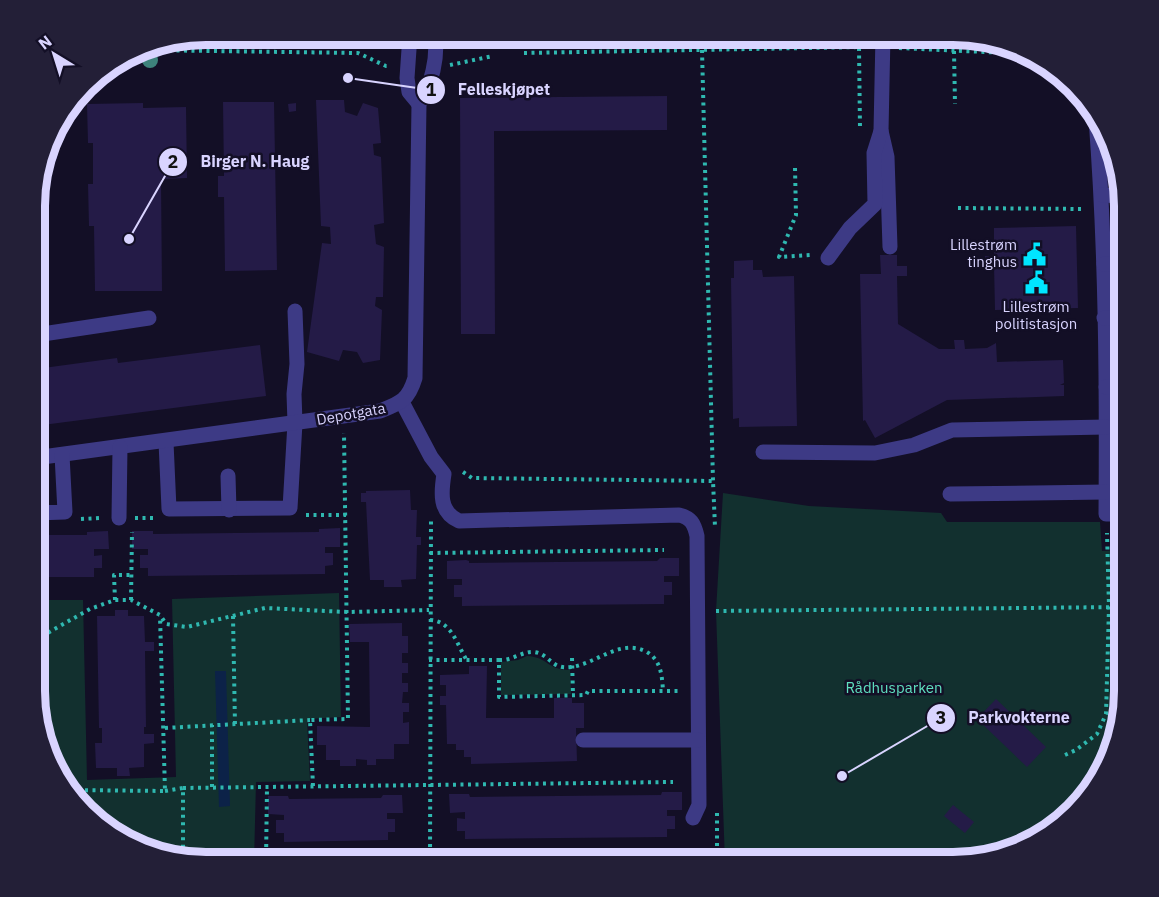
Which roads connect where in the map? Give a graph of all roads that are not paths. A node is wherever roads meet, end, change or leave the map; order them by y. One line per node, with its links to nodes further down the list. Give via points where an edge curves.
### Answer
1 (409, 45): 4 (street, Depotgata, via 409,92)
2 (434, 45): 4 (street, Depotgata, via 429,89)
3 (882, 45): 5 (street)
4 (419, 104): 20 (street, Depotgata, via 415,378)
5 (881, 131): 9 (street, via 887,156); 10 (street, via 874,153 874,204)
6 (1097, 136): 8 (street)
7 (1114, 198): 8 (street)
8 (1102, 202): 11 (street)
9 (890, 247)
10 (821, 256)
11 (1104, 264): 12 (street); 15 (street)
12 (1114, 264)
13 (295, 310): 21 (street)
14 (149, 318): 17 (street)
15 (1104, 318): 16 (street); 18 (street)
16 (1114, 318)
17 (45, 334)
18 (1106, 387): 19 (street); 22 (street)
19 (1114, 387)
20 (402, 402): 21 (street, Depotgata, via 380,411); 36 (street, via 444,474 441,497 445,508 459,521 668,514 687,517 694,524)
21 (295, 423): 23 (street, Depotgata); 31 (street, via 290,508)
22 (1106, 427): 25 (street, via 952,430 914,445 875,453); 29 (street)
23 (166, 442): 24 (street, Depotgata); 31 (street, via 169,509)
24 (120, 447): 26 (street, Depotgata); 34 (street)
25 (763, 452)
26 (62, 455): 27 (street, Depotgata); 32 (street, via 65,512)
27 (45, 457)
28 (228, 476): 31 (street)
29 (1106, 492): 30 (street); 33 (street, via 1106,514)
30 (950, 494)
31 (229, 510)
32 (45, 513)
33 (1114, 514)
34 (119, 518)
35 (583, 740): 36 (street)
36 (698, 740): 37 (street, via 699,805)
37 (693, 818)

